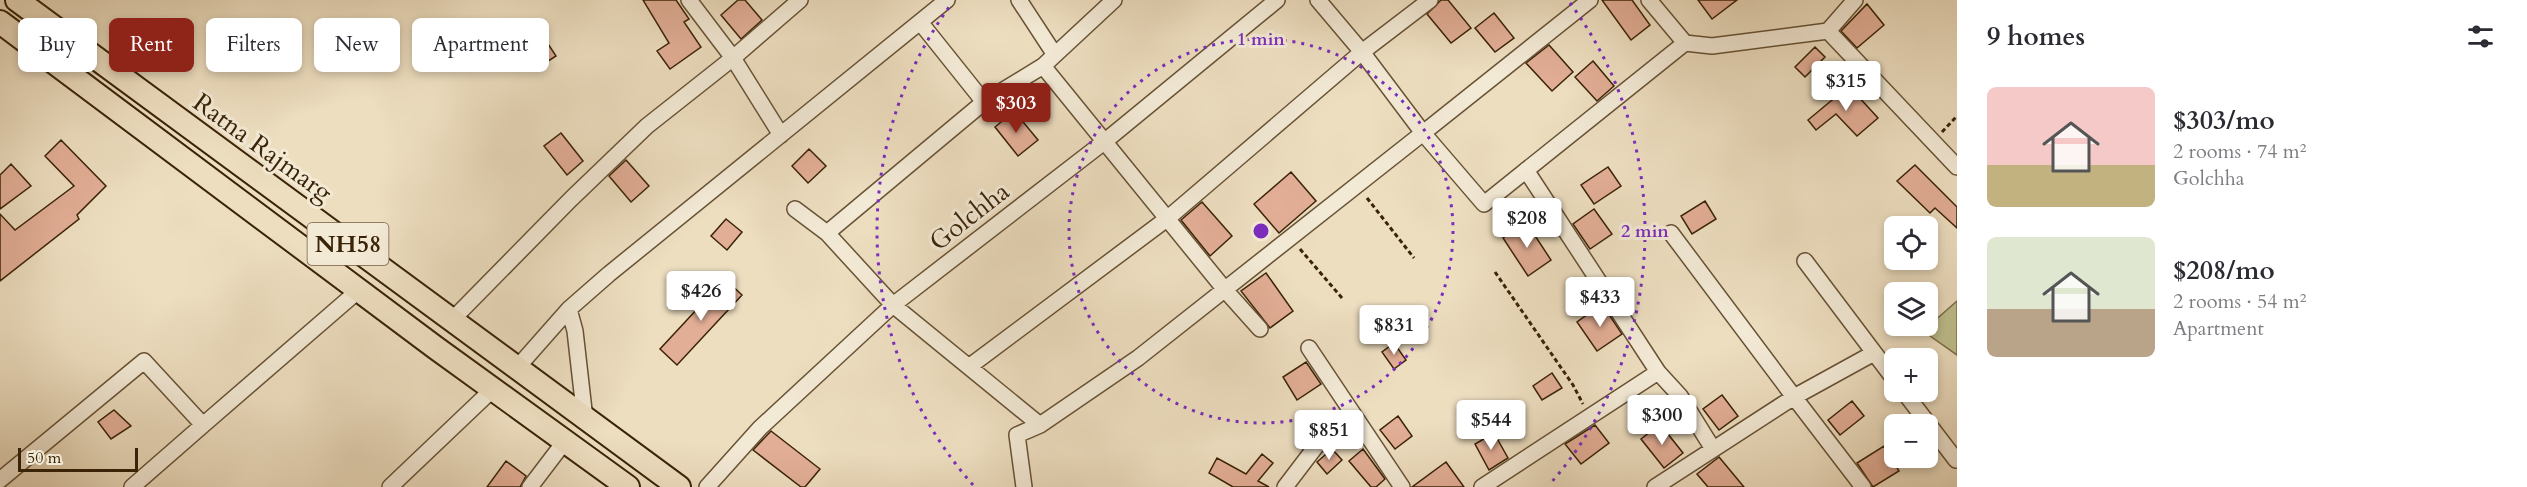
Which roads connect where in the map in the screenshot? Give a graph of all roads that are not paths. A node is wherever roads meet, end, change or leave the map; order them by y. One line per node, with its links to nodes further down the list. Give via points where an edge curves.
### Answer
1 (17, 0): 36 (highway, Ratna Rajmarg / NH58)
2 (689, 0): 19 (street)
3 (800, 0): 19 (street)
4 (947, 0): 14 (street)
5 (1019, 0): 18 (street)
6 (1114, 0): 18 (street)
7 (1277, 0): 24 (street, Golchha)
8 (1318, 0): 17 (street)
9 (1430, 0): 17 (street)
10 (1590, 0): 22 (street)
11 (1649, 0): 16 (street)
12 (1855, 0): 15 (street)
13 (0, 21): 32 (highway, NH58)
14 (920, 22): 21 (street); 23 (street)
15 (1828, 31): 16 (street, via 1712,46); 25 (street)
16 (1685, 43): 26 (street)
17 (1362, 52): 22 (street); 28 (street)
18 (1055, 55): 20 (street)
19 (733, 58): 23 (street); 36 (street, via 647,126)
20 (1043, 66): 21 (street); 24 (street)
21 (984, 102): 29 (street)
22 (1423, 133): 26 (street, via 1485,204); 33 (street)
23 (781, 135): 35 (street)
24 (1104, 142): 28 (street); 34 (street, Golchha)
25 (1957, 167)
26 (1526, 170): 43 (street)
27 (795, 209): 29 (street)
28 (1168, 218): 33 (street); 40 (street)
29 (827, 233): 34 (street)
30 (1671, 233): 45 (street)
31 (1805, 261): 39 (street)
32 (359, 290): 44 (highway, NH58); 49 (street)
33 (1226, 291): 37 (street); 50 (street)
34 (893, 305): 40 (street); 60 (street, Golchha, via 760,428)
35 (569, 309): 42 (street); 48 (street, via 576,331)
36 (452, 321): 42 (highway, Ratna Rajmarg / NH58)
37 (1260, 329)
38 (1309, 348): 47 (street)
39 (1874, 353): 41 (street); 45 (street)
40 (970, 366): 50 (street)
41 (1884, 366)
42 (516, 369): 48 (highway, Ratna Rajmarg / NH58)
43 (1658, 372): 52 (street, via 1680,396); 64 (street)
44 (493, 389): 51 (highway, NH58); 56 (street)
45 (1794, 397): 52 (street); 66 (street)
46 (1912, 402): 53 (street)
47 (1356, 418): 62 (street, via 1317,446); 63 (street)
48 (585, 419): 59 (highway, Ratna Rajmarg / NH58)
49 (203, 425): 54 (street, via 144,361); 55 (street)
50 (1040, 425): 61 (street, via 1017,435)
51 (565, 441): 57 (street); 58 (highway, NH58)
52 (1713, 449): 65 (street)
53 (1956, 460)
54 (0, 480)
55 (132, 487)
56 (390, 487)
57 (530, 487)
58 (628, 487)
59 (679, 487)
60 (706, 487)
61 (1024, 487)
62 (1285, 487)
63 (1402, 487)
64 (1482, 487)
65 (1655, 487)
66 (1863, 487)

